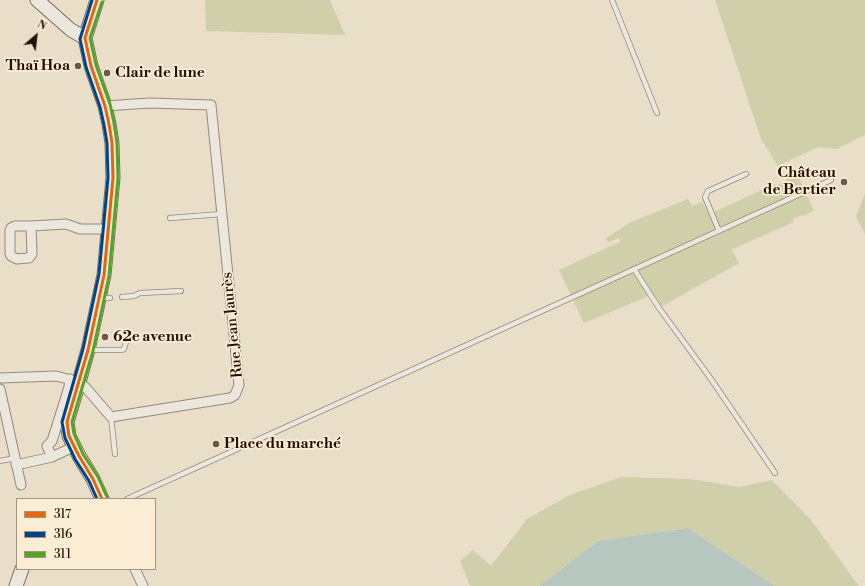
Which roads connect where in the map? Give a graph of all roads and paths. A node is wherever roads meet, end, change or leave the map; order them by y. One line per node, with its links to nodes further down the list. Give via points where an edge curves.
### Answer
1 (37, 0): 4 (main road, via 71,30)
2 (97, 0): 4 (main road)
3 (612, 0): 6 (lane)
4 (85, 38): 5 (main road, via 91,66)
5 (105, 106): 9 (street, Rue Jean Jaurès, via 150,103 211,105); 12 (main road, via 112,143 113,178)
6 (657, 113)
7 (746, 174): 13 (lane, via 708,191 705,197)
8 (831, 180): 13 (lane)
9 (222, 214): 10 (lane); 22 (street, Rue Jean Jaurès, via 239,385 235,395 230,398)
10 (170, 218)
11 (31, 226): 12 (street, via 66,224 80,229)
12 (108, 229): 18 (main road, via 105,298)
13 (719, 230): 14 (lane)
14 (634, 269): 28 (lane); 31 (lane)
15 (181, 291): 16 (lane, via 140,293)
16 (122, 298)
17 (126, 342): 18 (lane, via 122,350)
18 (88, 350): 20 (main road)
19 (0, 378): 20 (street, via 56,376)
20 (75, 380): 22 (street, via 86,388); 23 (main road, via 67,422 68,436); 25 (street, via 69,387 52,441 47,446)
21 (0, 389): 27 (street)
22 (111, 417): 24 (lane)
23 (73, 447): 25 (street); 30 (main road)
24 (115, 454)
25 (52, 457): 27 (street)
26 (0, 462): 27 (lane)
27 (16, 462): 29 (street)
28 (775, 472)
29 (21, 485)
30 (102, 498)
31 (129, 498)
32 (22, 570): 34 (main road)
33 (135, 570): 35 (street)
34 (16, 586)
35 (143, 586)

